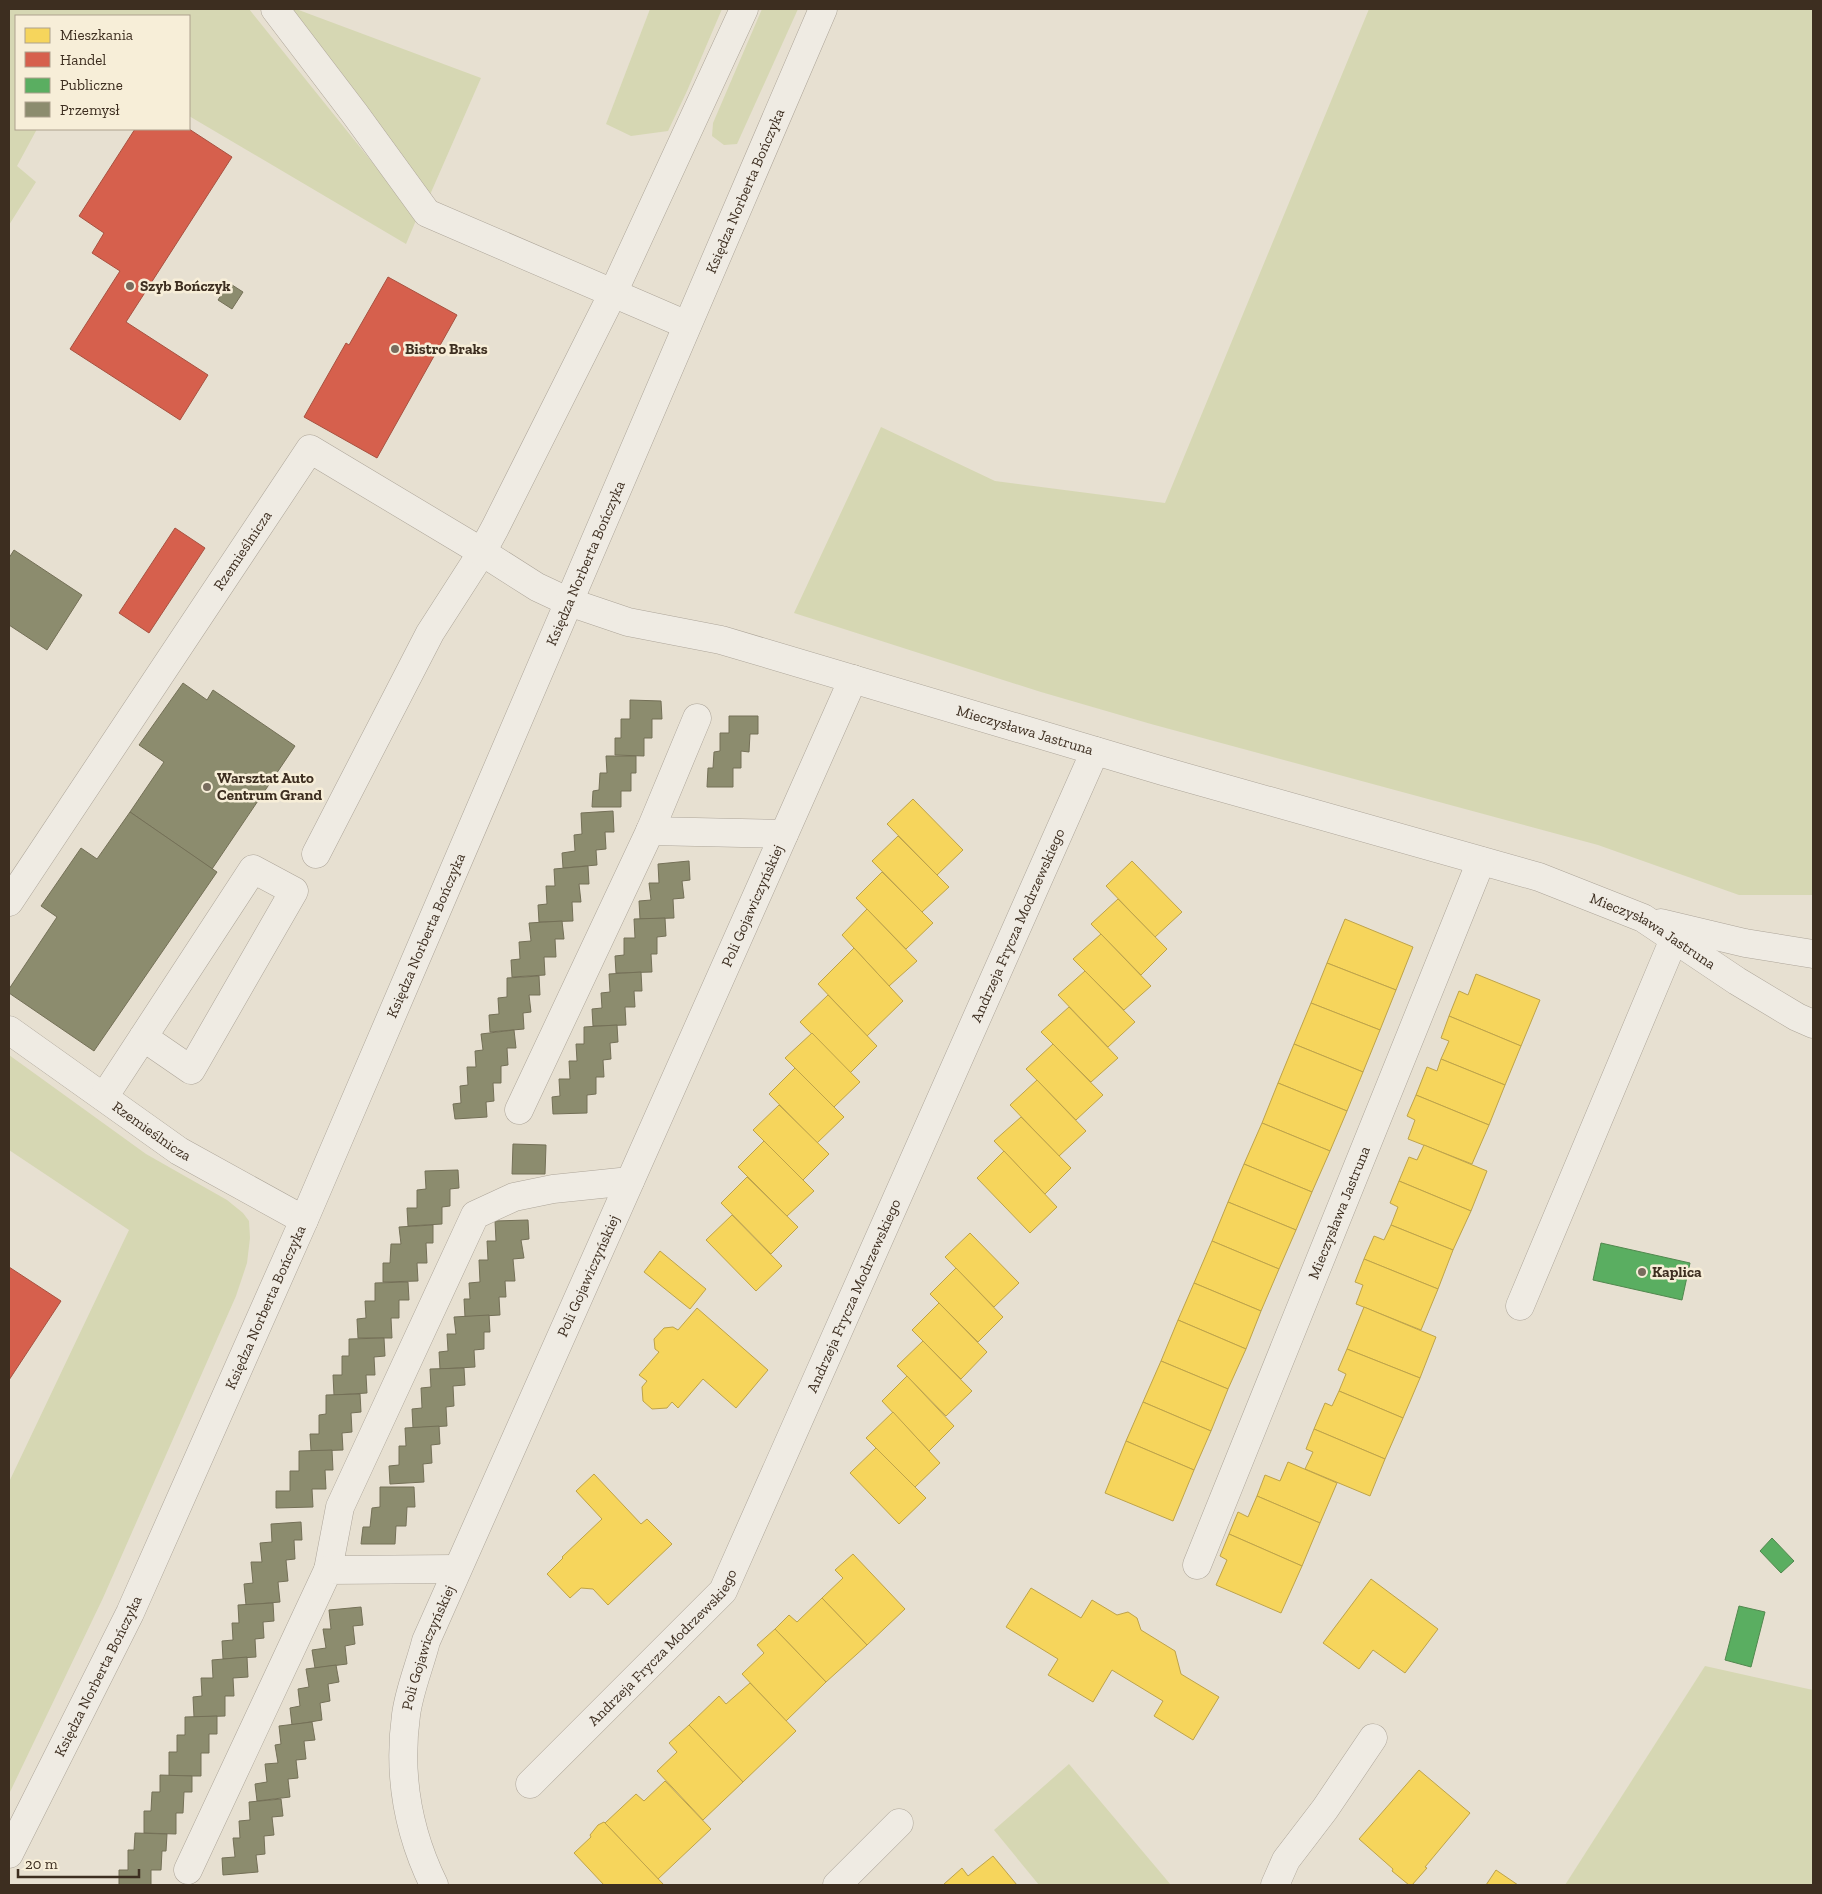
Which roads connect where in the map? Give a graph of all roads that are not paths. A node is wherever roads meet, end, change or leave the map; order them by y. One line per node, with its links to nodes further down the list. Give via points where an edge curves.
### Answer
1 (275, 9): 4 (street, via 427,213)
2 (744, 9): 4 (street)
3 (822, 9): 5 (street, Księdza Norberta Bończyka)
4 (613, 293): 5 (street); 6 (street)
5 (687, 325): 7 (street, Księdza Norberta Bończyka)
6 (482, 552): 7 (street, Rzemieślnicza, via 537,588); 13 (street, via 430,633); 15 (street, Rzemieślnicza, via 310,449)
7 (569, 602): 8 (street, Mieczysława Jastruna, via 628,622 721,640); 25 (street, Księdza Norberta Bończyka)
8 (853, 679): 10 (street, Mieczysława Jastruna); 12 (street, Poli Gojawiczyńskiej)
9 (697, 718): 11 (street)
10 (1095, 751): 14 (street, Mieczysława Jastruna); 31 (street, Andrzeja Frycza Modrzewskiego, via 723,1591)
11 (650, 831): 12 (street); 23 (street)
12 (784, 834): 24 (street, Poli Gojawiczyńskiej)
13 (316, 854)
14 (1481, 861): 16 (street, Mieczysława Jastruna, via 1539,877); 27 (street, Mieczysława Jastruna)
15 (9, 902)
16 (1643, 918): 17 (street, Mieczysława Jastruna); 18 (street, via 1746,943)
17 (1674, 939): 19 (street, Mieczysława Jastruna); 26 (street)
18 (1813, 954)
19 (1813, 1024)
20 (9, 1030): 22 (street, Rzemieślnicza)
21 (143, 1037): 21 (street, via 253,869 294,891 192,1070); 22 (street)
22 (104, 1098): 25 (street, Rzemieślnicza, via 179,1151)
23 (519, 1110)
24 (630, 1180): 28 (street, Poli Gojawiczyńskiej); 29 (street, via 514,1197 474,1215 340,1507)
25 (304, 1220): 33 (street, Księdza Norberta Bończyka, via 130,1612)
26 (1520, 1306)
27 (1197, 1565)
28 (458, 1569): 29 (street); 35 (street, Poli Gojawiczyńskiej, via 426,1642 406,1714 406,1800 416,1843)
29 (328, 1570): 34 (street)
30 (1373, 1738): 37 (street, via 1286,1860)
31 (530, 1784)
32 (899, 1823): 36 (street)
33 (9, 1854)
34 (188, 1870)
35 (434, 1885)
36 (837, 1885)
37 (1275, 1885)

